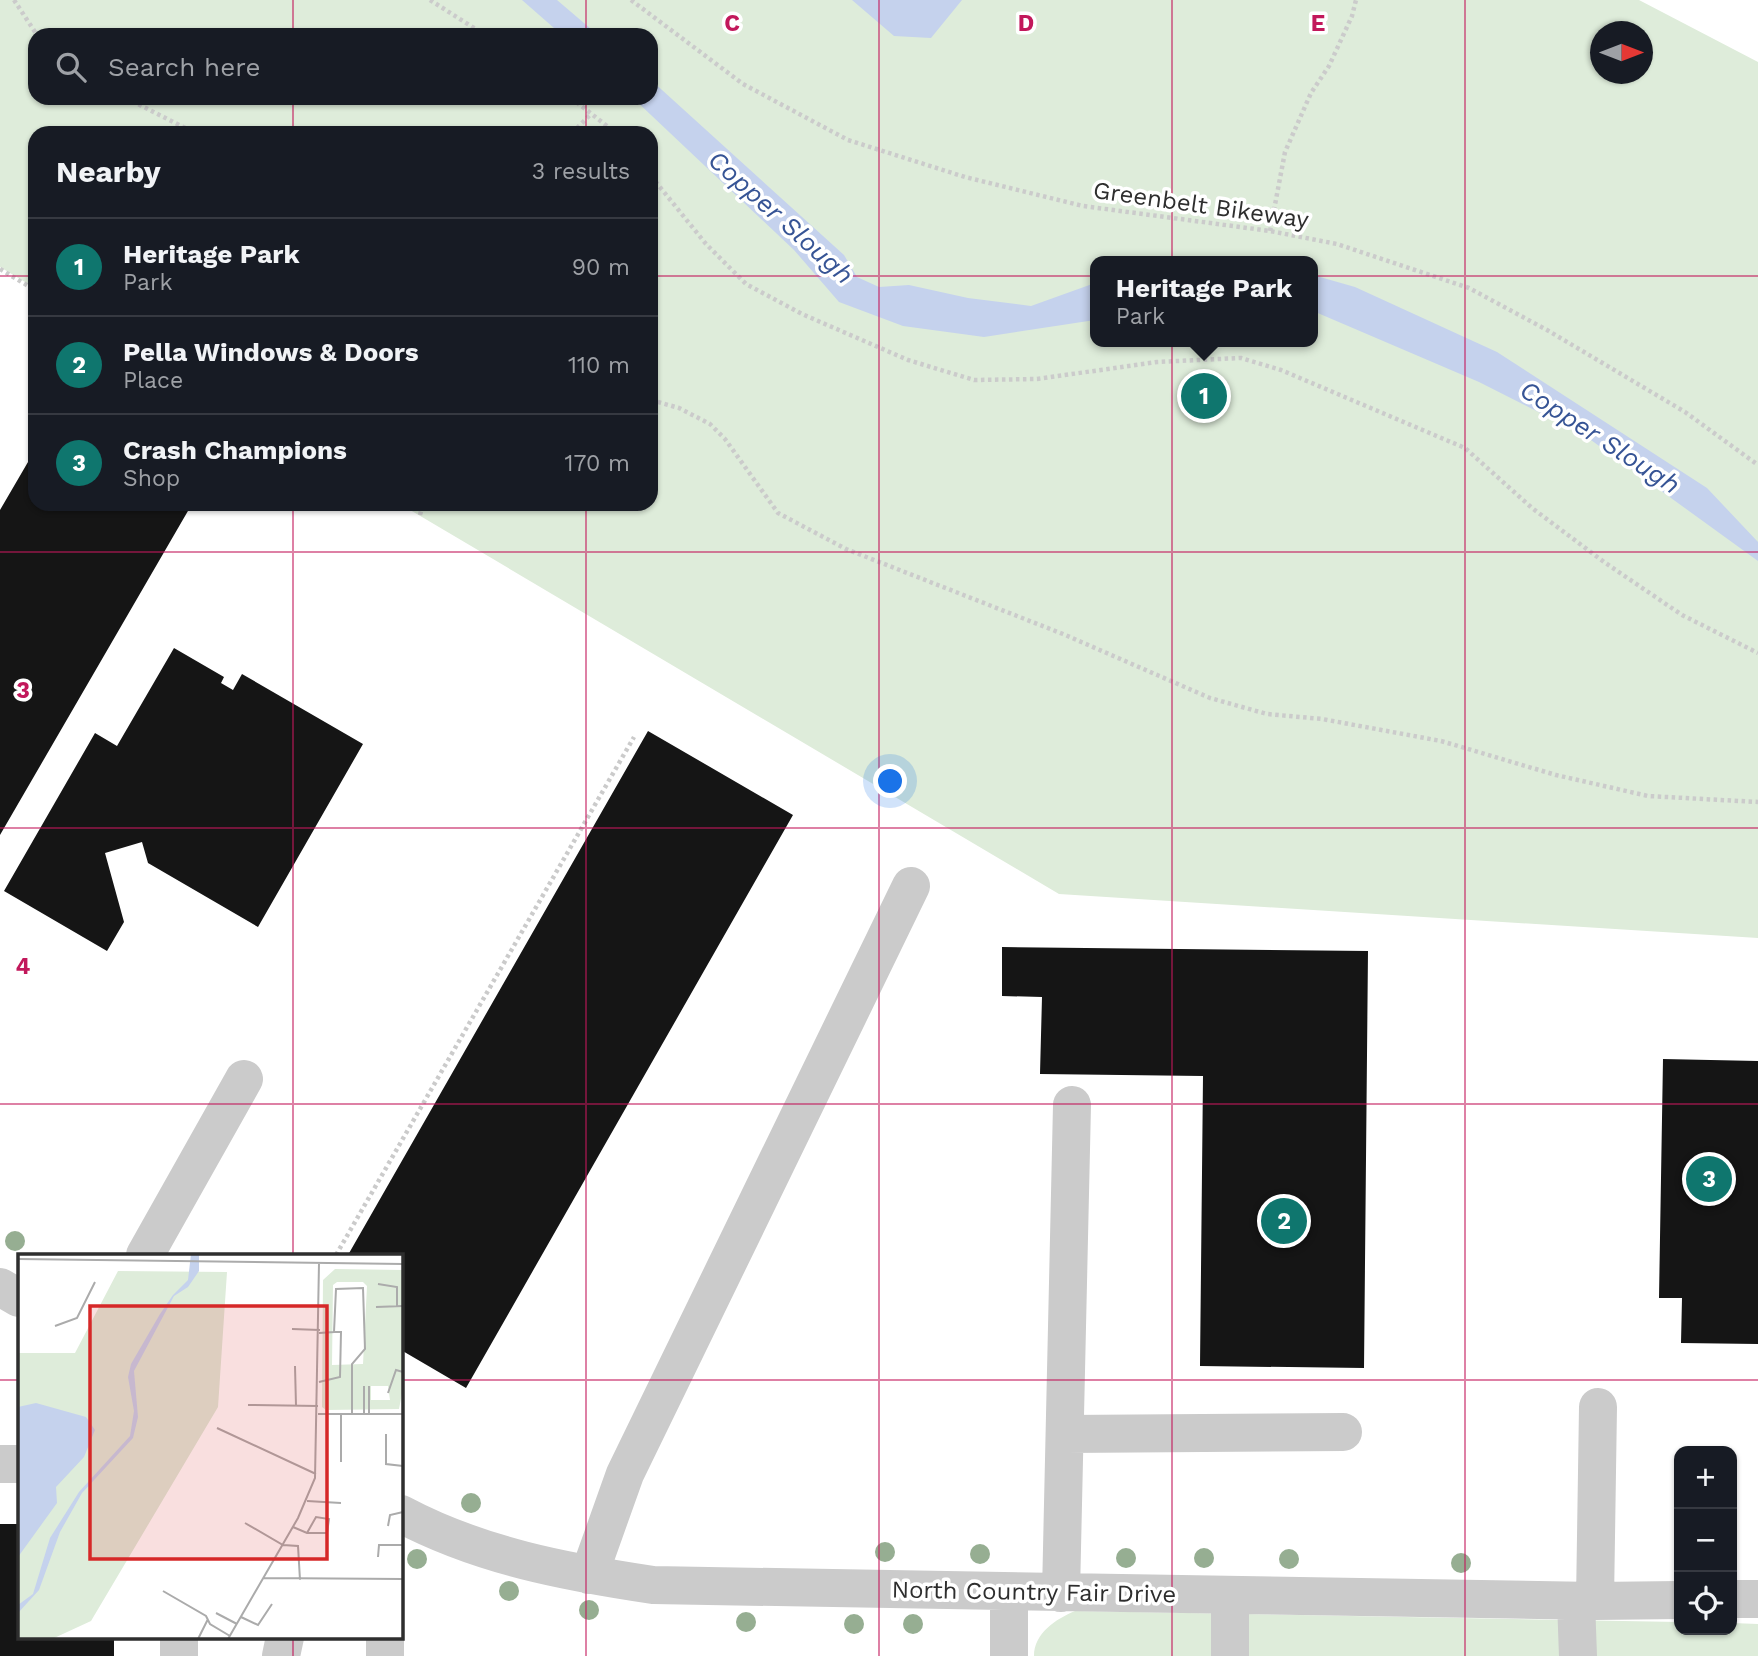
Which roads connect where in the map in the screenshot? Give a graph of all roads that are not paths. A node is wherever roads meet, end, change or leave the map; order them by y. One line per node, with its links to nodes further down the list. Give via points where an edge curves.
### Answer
1 (911, 886): 13 (street, via 625,1474)
2 (244, 1079): 4 (street)
3 (1072, 1105): 9 (street)
4 (146, 1254)
5 (0, 1287): 6 (street)
6 (18, 1297)
7 (1598, 1407): 20 (street)
8 (1343, 1432): 9 (street)
9 (1066, 1434): 15 (street)
10 (0, 1464): 11 (street)
11 (18, 1464)
12 (402, 1514): 13 (street, North Country Fair Drive, via 481,1549)
13 (589, 1575): 14 (street, North Country Fair Drive, via 653,1585)
14 (1009, 1592): 15 (street, North Country Fair Drive); 27 (street)
15 (1061, 1593): 16 (street, North Country Fair Drive)
16 (1230, 1595): 20 (street, North Country Fair Drive); 28 (street)
17 (1737, 1599): 18 (street)
18 (1758, 1599)
19 (1674, 1600): 20 (street, North Country Fair Drive)
20 (1585, 1601): 29 (street)
21 (179, 1638): 24 (street)
22 (285, 1638): 25 (street)
23 (385, 1638): 26 (street)
24 (179, 1656)
25 (281, 1656)
26 (385, 1656)
27 (1009, 1656)
28 (1230, 1656)
29 (1578, 1656)

